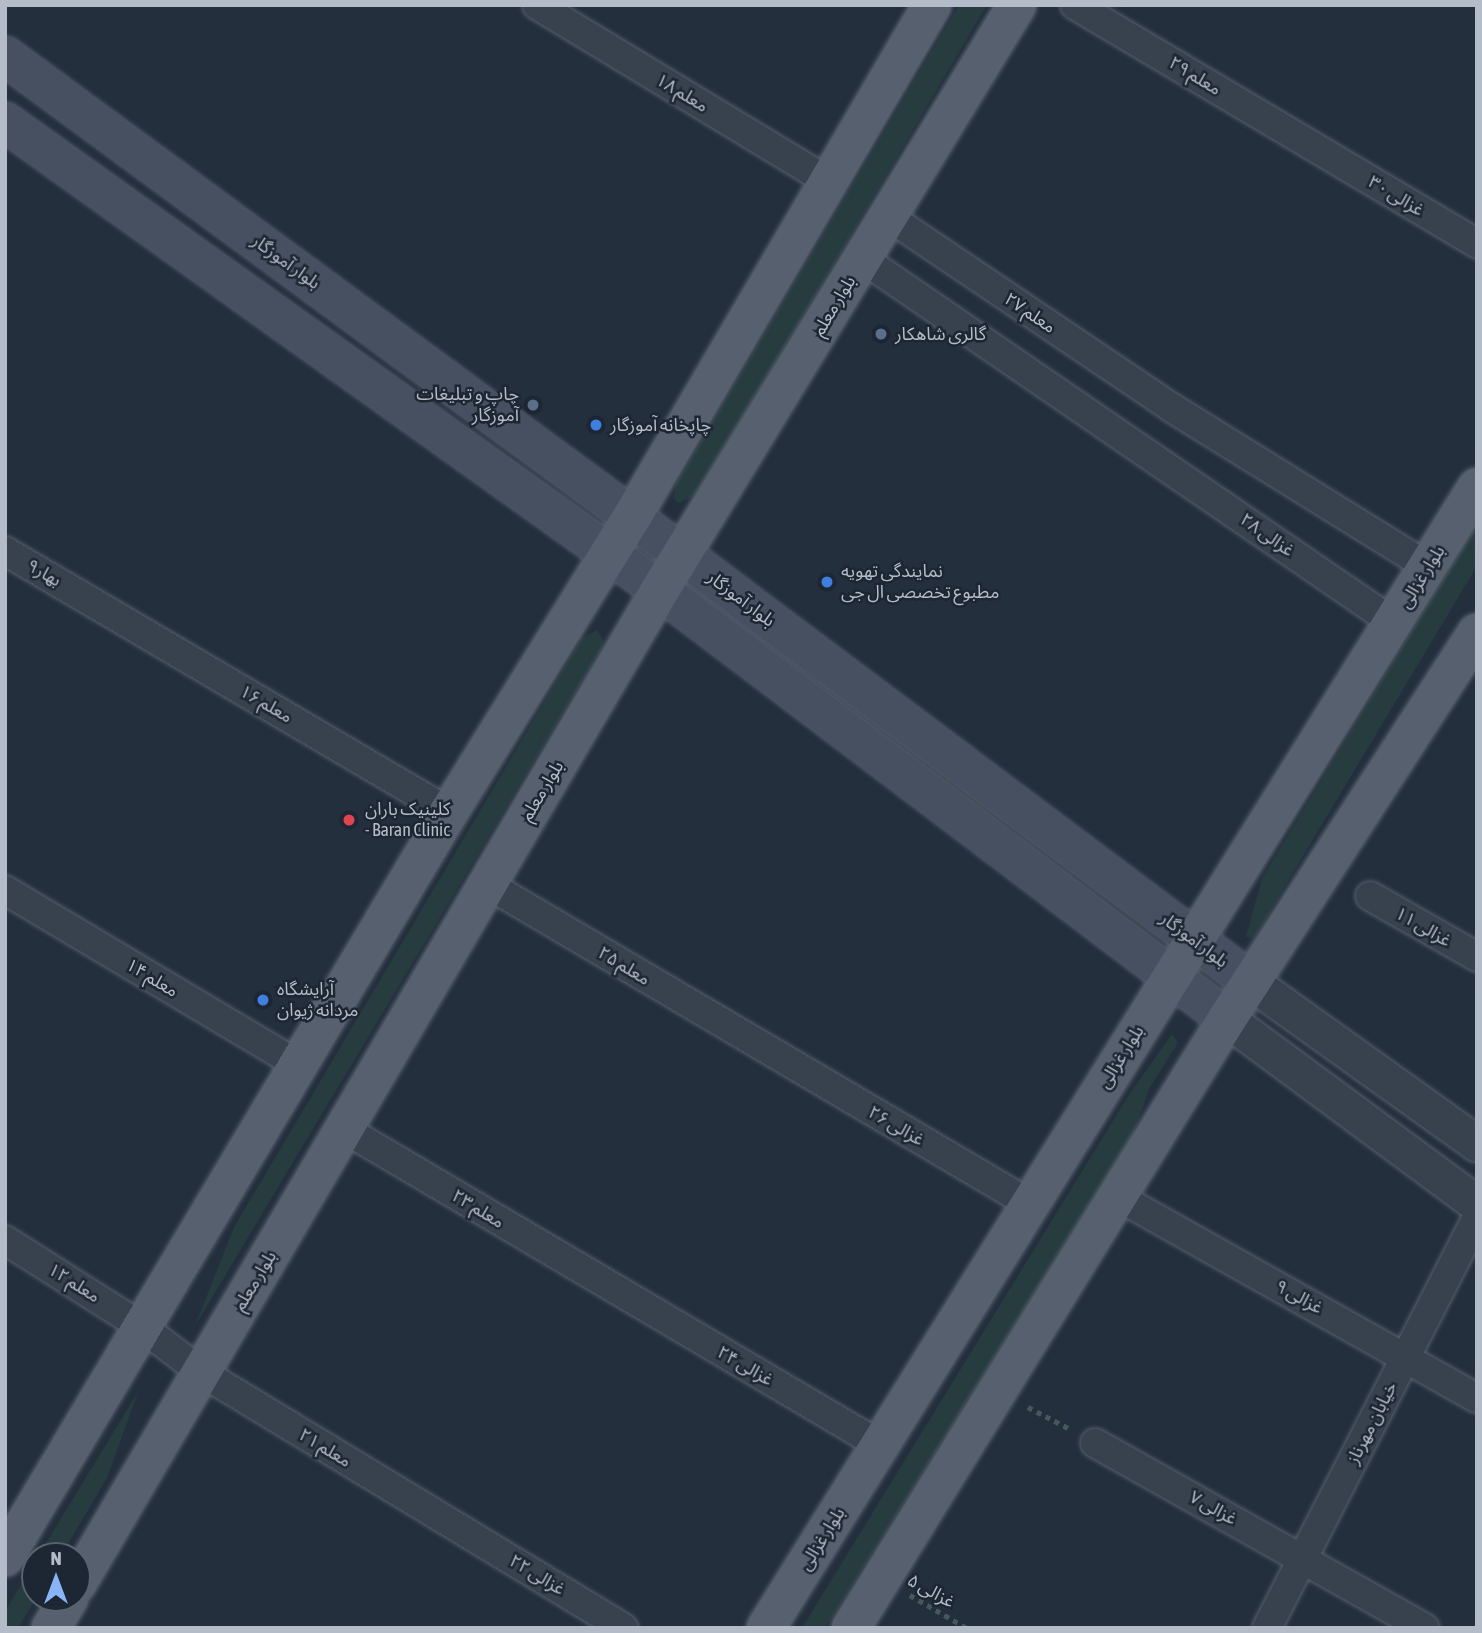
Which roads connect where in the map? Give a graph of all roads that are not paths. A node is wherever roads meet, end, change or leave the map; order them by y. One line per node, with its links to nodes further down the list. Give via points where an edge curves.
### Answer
1 (537, 5): 8 (street, معلم ۱۸)
2 (932, 5): 8 (main road)
3 (1017, 5): 9 (main road, بلوار معلم)
4 (1075, 5): 7 (street, معلم ۲۹)
5 (5, 56): 13 (main road, بلوار آموزگار)
6 (5, 122): 15 (main road)
7 (1315, 148): 10 (street, غزالی ۳۰)
8 (827, 180): 13 (main road)
9 (889, 217): 11 (main road, بلوار معلم); 17 (street, معلم ۲۷, via 1172,408)
10 (1477, 244)
11 (863, 259): 16 (main road, بلوار معلم); 20 (street, غزالی ۲۸)
12 (1477, 487): 17 (main road, بلوار غزالی)
13 (632, 517): 15 (main road); 16 (main road, بلوار آموزگار)
14 (5, 551): 19 (street, بهار۹)
15 (609, 553): 18 (main road); 22 (main road)
16 (682, 555): 18 (main road, بلوار معلم); 26 (main road, بلوار آموزگار)
17 (1428, 567): 20 (main road, بلوار غزالی)
18 (660, 590): 23 (main road, بلوار معلم); 28 (main road)
19 (83, 596): 22 (street, معلم ۱۶)
20 (1394, 623): 26 (main road, بلوار غزالی)
21 (1477, 633): 29 (main road)
22 (449, 812): 32 (main road)
23 (487, 884): 31 (street, معلم ۲۵); 33 (main road, بلوار معلم)
24 (5, 890): 32 (street, معلم ۱۴)
25 (1370, 896): 27 (street, غزالی ۱۱)
26 (1193, 940): 28 (main road, بلوار غزالی); 29 (main road, بلوار آموزگار)
27 (1477, 957)
28 (1170, 976): 30 (main road); 36 (main road, بلوار غزالی)
29 (1251, 982): 30 (main road); 34 (street, بلوار آموزگار)
30 (1227, 1019): 35 (main road); 37 (street)
31 (762, 1048): 36 (street, غزالی ۲۶)
32 (299, 1065): 41 (main road)
33 (346, 1130): 40 (street, معلم ۲۳); 43 (main road, بلوار معلم)
34 (1477, 1144)
35 (1120, 1198): 42 (street, غزالی ۹); 55 (main road)
36 (1030, 1204): 46 (main road, بلوار غزالی)
37 (1477, 1204)
38 (1477, 1218): 42 (street, خیابان مهرناز)
39 (5, 1240): 41 (street, معلم ۱۲)
40 (609, 1288): 46 (street, غزالی ۲۴)
41 (142, 1327): 43 (street, معلم ۱۲); 48 (main road)
42 (1406, 1357): 44 (street, غزالی ۹); 49 (street, خیابان مهرناز)
43 (201, 1372): 47 (street, معلم ۲۱); 50 (main road, بلوار معلم)
44 (1477, 1398)
45 (1095, 1443): 49 (street, غزالی ۷)
46 (880, 1444): 54 (main road, بلوار غزالی)
47 (450, 1523): 53 (street, غزالی ۲۲)
48 (5, 1557)
49 (1303, 1557): 56 (street, خیابان مهرناز); 57 (street, غزالی ۷)
50 (91, 1560)
51 (61, 1612): 52 (main road)
52 (51, 1628)
53 (623, 1628)
54 (766, 1628)
55 (851, 1628)
56 (1267, 1628)
57 (1425, 1628)

